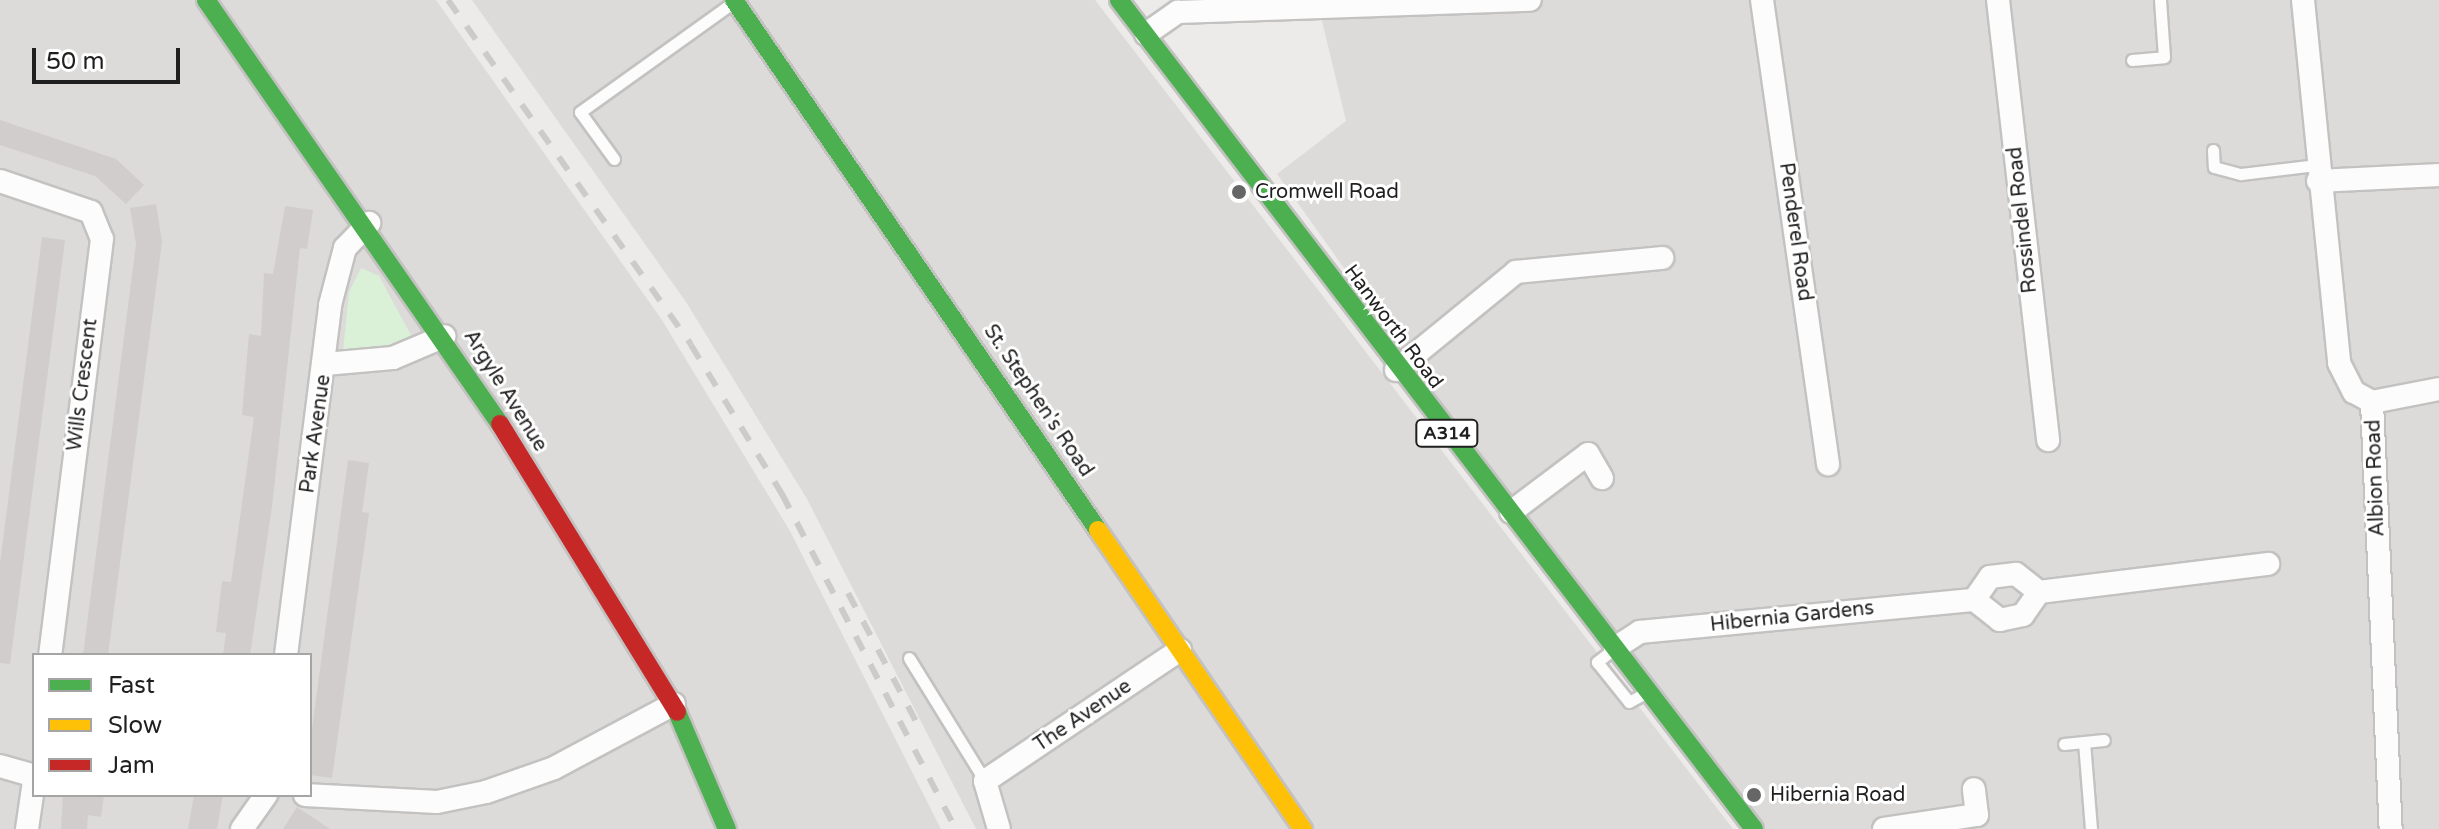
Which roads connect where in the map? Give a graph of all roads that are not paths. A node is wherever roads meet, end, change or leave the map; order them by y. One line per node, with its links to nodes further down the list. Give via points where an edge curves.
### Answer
1 (1119, 0): 11 (street, Hanworth Road / A314)
2 (1530, 0): 9 (street)
3 (1762, 0): 26 (street, Penderel Road)
4 (1998, 0): 25 (street, Rossindel Road)
5 (2160, 0): 12 (lane, via 2164,57)
6 (2303, 0): 15 (street, Albion Road)
7 (204, 1): 18 (street, Argyle Avenue)
8 (735, 1): 14 (lane, via 580,112); 33 (street, St. Stephen's Road)
9 (1447, 2): 10 (street)
10 (1256, 6): 11 (street, via 1178,12)
11 (1146, 34): 22 (street, Hanworth Road / A314)
12 (2132, 60)
13 (2213, 150): 15 (lane, via 2214,167 2241,174)
14 (614, 159)
15 (2317, 173): 16 (street); 24 (street, Albion Road, via 2339,363 2354,392)
16 (2439, 175)
17 (0, 181): 34 (street, Wills Crescent, via 91,212 102,239)
18 (369, 223): 20 (street, Argyle Avenue); 21 (street, Park Avenue, via 345,248)
19 (1662, 258): 22 (street, via 1516,272)
20 (445, 336): 21 (street, via 393,358); 37 (street, Argyle Avenue)
21 (325, 364): 35 (street, Park Avenue)
22 (1396, 370): 28 (street, Hanworth Road / A314)
23 (2439, 389): 24 (street)
24 (2372, 402): 56 (street, Albion Road)
25 (2048, 440)
26 (1828, 464)
27 (1602, 478): 28 (street, via 1588,454)
28 (1511, 512): 32 (street, Hanworth Road / A314)
29 (2268, 564): 30 (street)
30 (2039, 592): 31 (street, via 2016,574 1990,577); 31 (street, via 2023,615 2000,620)
31 (1974, 600): 32 (street, Hibernia Gardens, via 1640,632)
32 (1615, 648): 53 (street, Hanworth Road / A314)
33 (1180, 650): 43 (street, The Avenue); 52 (street, St. Stephen's Road)
34 (50, 653)
35 (286, 653)
36 (909, 658): 43 (lane)
37 (674, 704): 46 (street, via 554,768 486,792 437,802); 50 (street, Argyle Avenue)
38 (2104, 740): 39 (lane)
39 (2084, 742): 40 (lane); 55 (lane)
40 (2064, 744)
41 (0, 766): 42 (street)
42 (32, 778)
43 (985, 781): 51 (street)
44 (1974, 789): 54 (street, via 1977,815)
45 (32, 793): 48 (street)
46 (312, 795)
47 (265, 797): 49 (street)
48 (27, 829)
49 (242, 829)
50 (727, 829)
51 (999, 829)
52 (1303, 829)
53 (1754, 829)
54 (1884, 829)
55 (2091, 829)
56 (2391, 829)

